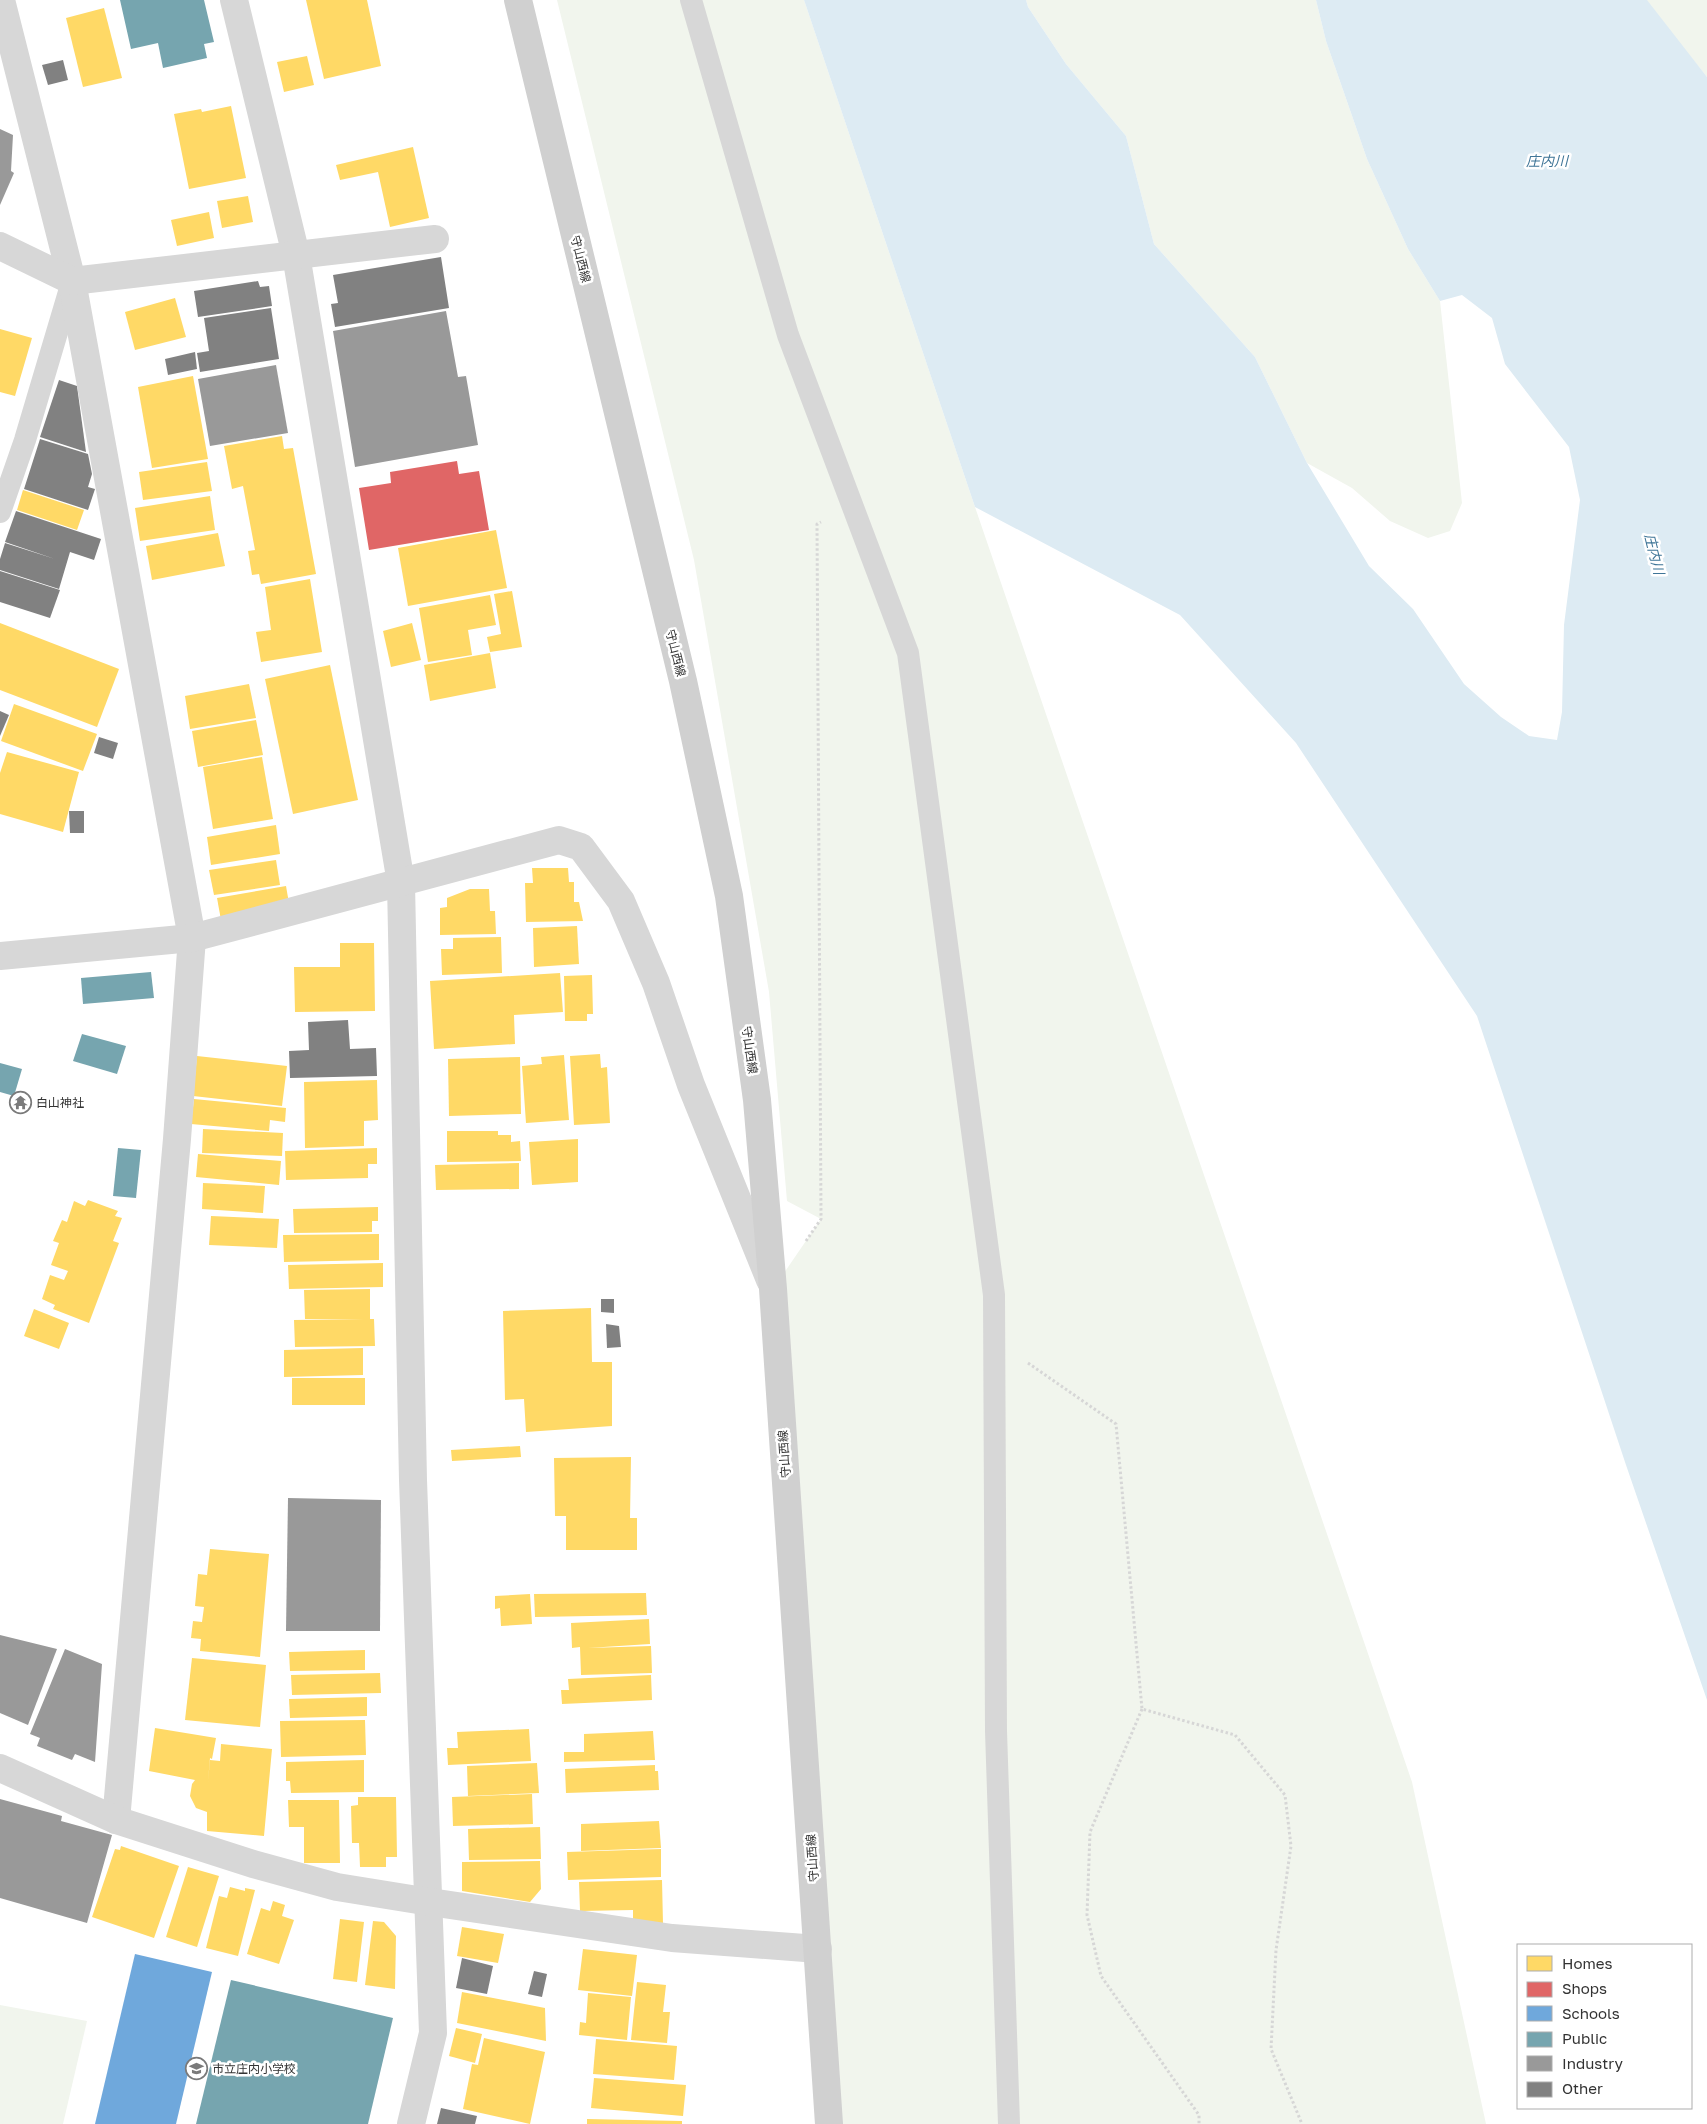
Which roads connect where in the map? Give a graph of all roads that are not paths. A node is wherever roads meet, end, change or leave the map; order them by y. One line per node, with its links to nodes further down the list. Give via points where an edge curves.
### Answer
1 (1, 0): 8 (street)
2 (234, 0): 7 (street)
3 (518, 0): 13 (main road, 守山西線, via 680,672 729,896 757,1100)
4 (691, 0): 20 (lane, via 788,335 908,653 993,1285 996,1731)
5 (435, 238): 7 (street)
6 (0, 246): 8 (street)
7 (296, 255): 8 (street); 10 (street)
8 (72, 280): 9 (lane, via 25,440); 11 (street)
9 (0, 512)
10 (401, 883): 11 (street); 13 (street, via 559,840 581,847 621,901 656,982 691,1086); 16 (street, via 413,1480)
11 (192, 938): 12 (street); 15 (street)
12 (0, 956)
13 (773, 1289): 17 (main road, 守山西線)
14 (0, 1768): 15 (street)
15 (116, 1820): 16 (street, via 253,1864 338,1887)
16 (430, 1902): 17 (street, via 672,1938); 18 (street, via 433,2033)
17 (818, 1949): 19 (main road, 守山西線)
18 (411, 2124)
19 (829, 2124)
20 (1009, 2124)

